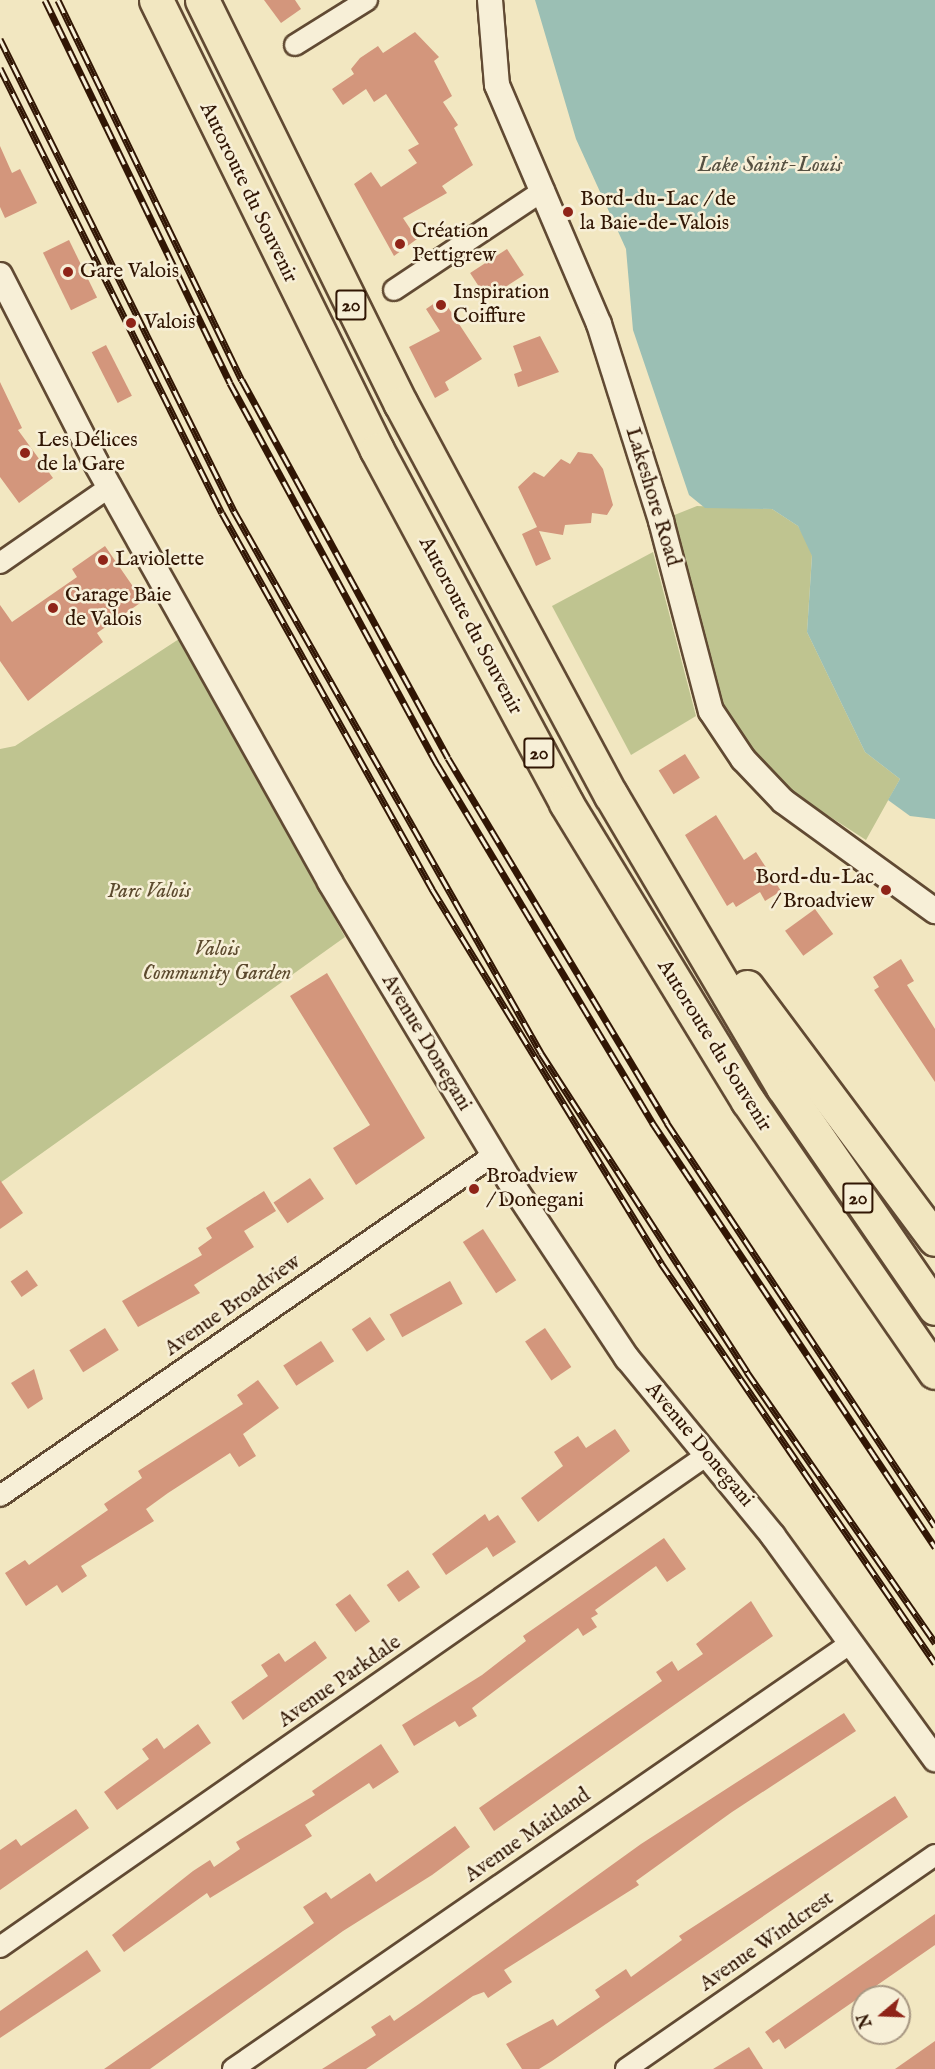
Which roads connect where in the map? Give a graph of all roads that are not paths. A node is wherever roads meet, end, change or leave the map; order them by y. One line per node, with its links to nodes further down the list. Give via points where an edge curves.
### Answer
1 (156, 0): 16 (highway, Autoroute du Souvenir / 20, via 377,450 566,803 742,1093)
2 (202, 0): 11 (highway, Autoroute du Souvenir / 20, via 396,394)
3 (367, 0): 5 (street)
4 (490, 0): 6 (street, Lakeshore Road, via 497,85)
5 (295, 45)
6 (544, 190): 8 (street); 12 (street, Lakeshore Road, via 611,361 711,711 743,759 783,801)
7 (0, 275): 9 (street, Avenue Donegani)
8 (394, 290)
9 (111, 486): 10 (street); 13 (street, Avenue Donegani, via 342,904)
10 (0, 563)
11 (611, 795): 14 (highway, via 832,1107); 15 (highway, Autoroute du Souvenir / 20, via 783,1087)
12 (935, 911)
13 (494, 1155): 17 (street, Avenue Donegani, via 617,1344); 18 (street, Avenue Broadview)
14 (935, 1239)
15 (935, 1308)
16 (935, 1372)
17 (707, 1455): 19 (street, Avenue Donegani); 22 (street, Avenue Parkdale)
18 (0, 1496)
19 (851, 1643): 20 (street, Avenue Donegani); 23 (street, Avenue Maitland)
20 (935, 1759)
21 (935, 1855): 24 (street, Avenue Windcrest)
22 (0, 1947)
23 (233, 2069)
24 (626, 2069)

